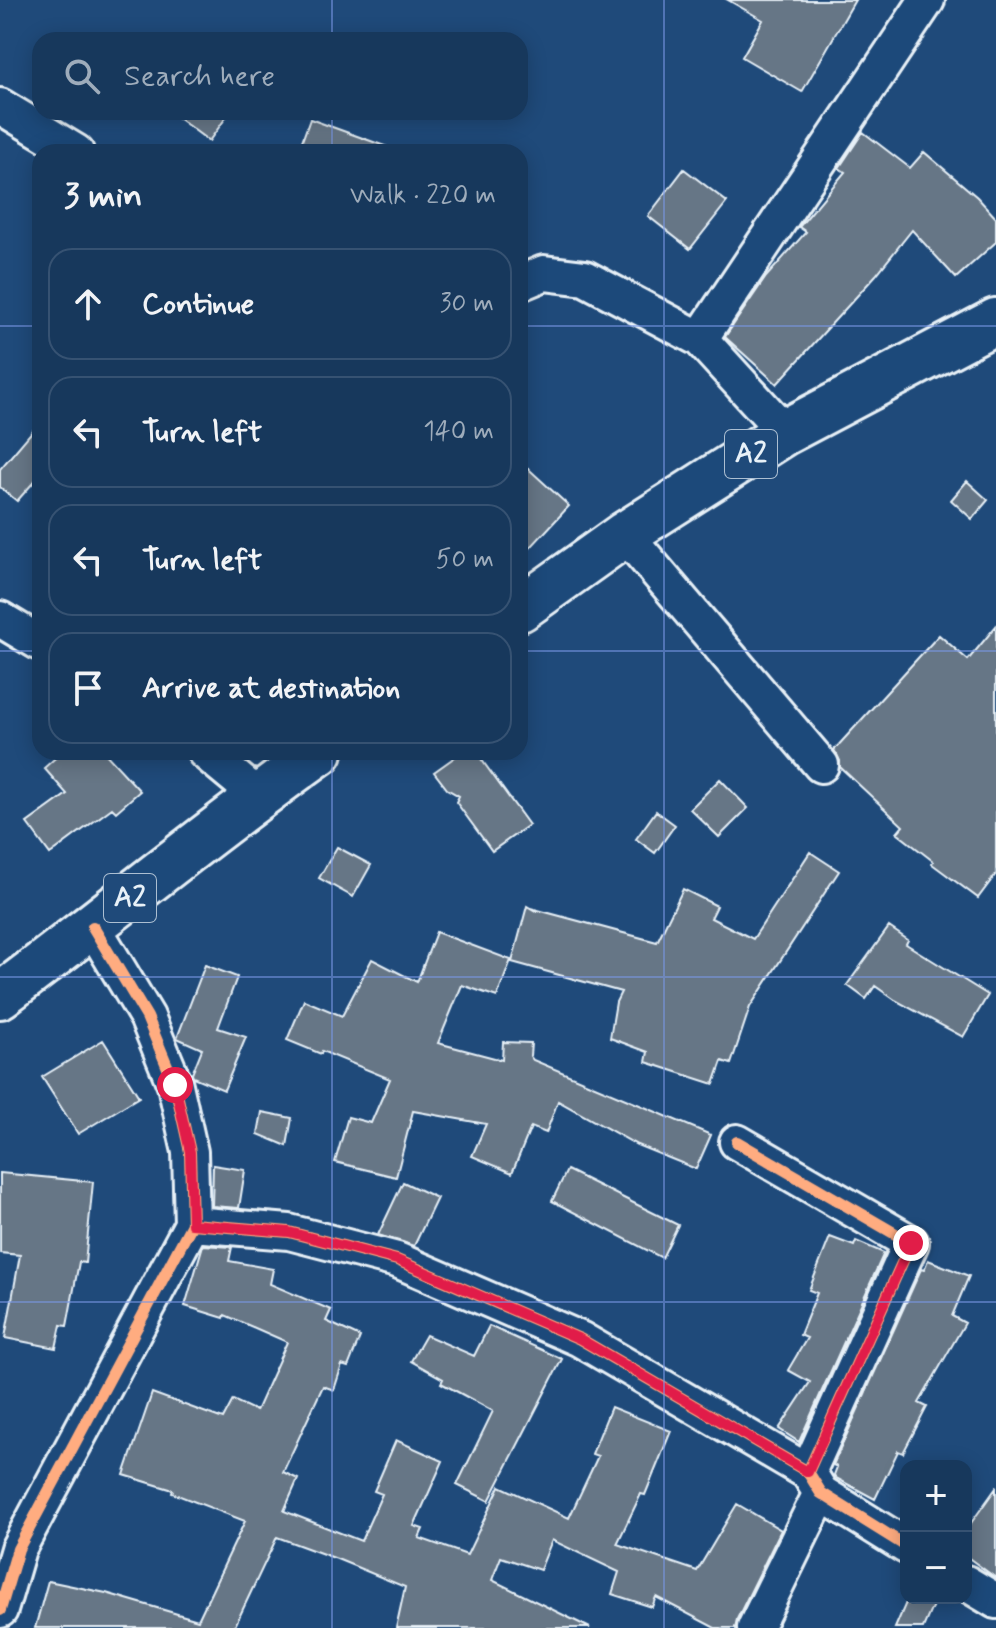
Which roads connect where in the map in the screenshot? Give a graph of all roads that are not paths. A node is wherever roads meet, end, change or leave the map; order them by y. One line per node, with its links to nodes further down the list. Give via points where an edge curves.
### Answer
1 (919, 3): 6 (street)
2 (0, 106): 3 (street)
3 (63, 144)
4 (528, 280): 6 (street, via 544,273 585,278)
5 (996, 321): 7 (main road, A2)
6 (700, 339): 7 (street)
7 (785, 432): 8 (main road, A2)
8 (625, 534): 9 (main road, A2); 14 (street)
9 (528, 603)
10 (0, 619): 11 (street)
11 (32, 638)
12 (215, 760): 15 (street)
13 (309, 760): 15 (main road, A2)
14 (821, 765)
15 (258, 796): 16 (main road, A2)
16 (93, 927): 17 (main road, A2); 19 (street, via 147,1017 175,1085 190,1152)
17 (0, 996)
18 (737, 1142): 20 (street, via 911,1243)
19 (192, 1224): 20 (street, via 289,1232 397,1260 580,1339); 24 (street, via 18,1549)
20 (814, 1482): 21 (street); 25 (street)
21 (900, 1542)
22 (972, 1587): 23 (street)
23 (996, 1601)
24 (0, 1610)
25 (755, 1628)

